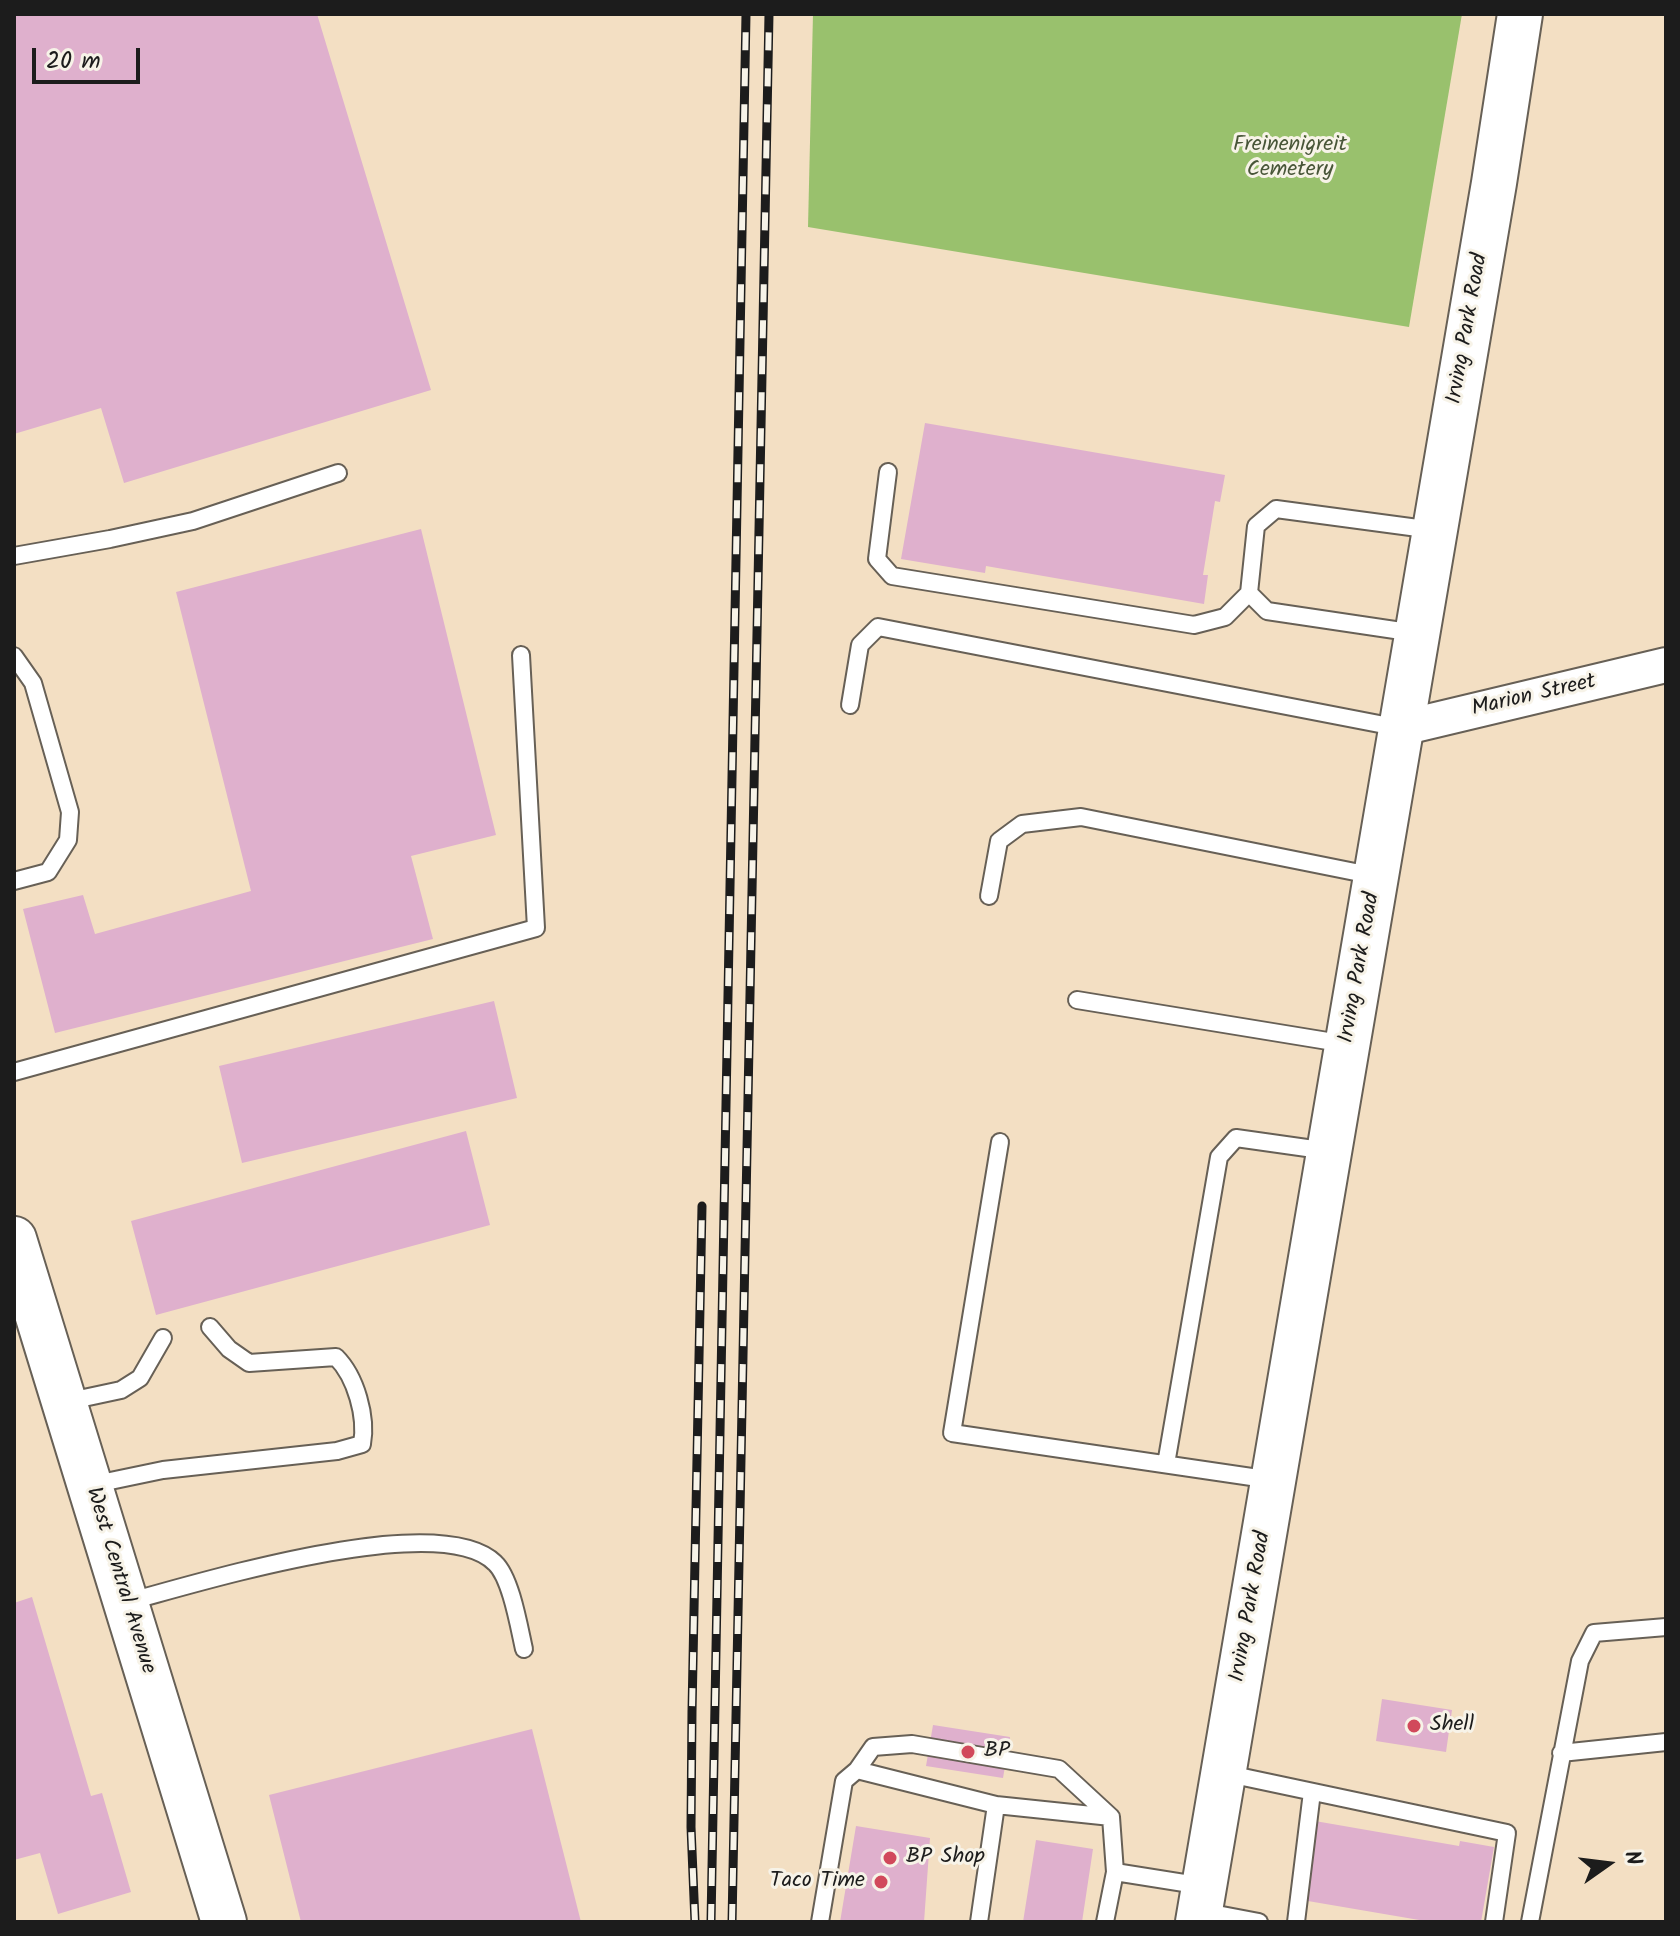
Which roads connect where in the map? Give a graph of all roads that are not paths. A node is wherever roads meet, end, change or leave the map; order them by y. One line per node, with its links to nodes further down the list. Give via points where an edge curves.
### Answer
1 (1520, 14): 4 (main road, Irving Park Road)
2 (888, 472): 6 (lane, via 877,559 892,576 1194,625 1225,617)
3 (338, 473): 5 (lane, via 193,521)
4 (1435, 530): 6 (lane, via 1276,509 1256,526); 7 (main road, Irving Park Road)
5 (14, 556)
6 (1249, 593): 7 (lane, via 1267,611)
7 (1418, 633): 12 (main road, Irving Park Road)
8 (521, 655): 18 (lane, via 536,928)
9 (14, 656): 14 (lane, via 33,683 70,812 68,840 48,872)
10 (1666, 665): 12 (street, Marion Street)
11 (850, 705): 12 (lane, via 860,645 878,627)
12 (1402, 728): 13 (main road, Irving Park Road)
13 (1376, 876): 15 (lane, via 1081,817 1022,824 999,841); 17 (main road, Irving Park Road)
14 (14, 881)
15 (989, 896)
16 (1077, 1000): 17 (lane)
17 (1348, 1044): 20 (main road, Irving Park Road)
18 (14, 1072)
19 (1000, 1142): 25 (lane, via 952,1433)
20 (1330, 1151): 25 (lane, via 1236,1138 1219,1157); 26 (main road, Irving Park Road)
21 (14, 1239): 24 (main road, West Central Avenue)
22 (210, 1327): 27 (lane, via 249,1363 336,1357 348,1368 365,1426 362,1444)
23 (163, 1338): 24 (lane, via 140,1378 121,1390)
24 (64, 1402): 27 (main road, West Central Avenue)
25 (1166, 1464): 26 (lane)
26 (1273, 1480): 34 (main road, Irving Park Road)
27 (89, 1485): 28 (main road, West Central Avenue)
28 (126, 1603): 30 (lane, via 367,1545 422,1541 468,1547 496,1563 514,1601); 40 (main road, West Central Avenue)
29 (1666, 1627): 32 (lane, via 1594,1633 1580,1661)
30 (524, 1649)
31 (1666, 1742): 32 (lane)
32 (1561, 1753): 47 (lane)
33 (857, 1770): 36 (lane); 37 (lane, via 873,1747 912,1744 1059,1769); 41 (lane, via 844,1781)
34 (1223, 1773): 35 (lane); 39 (main road, Irving Park Road)
35 (1312, 1792): 45 (lane); 46 (lane, via 1507,1833)
36 (996, 1805): 37 (lane); 42 (lane)
37 (1111, 1817): 38 (lane)
38 (1115, 1872): 39 (lane); 43 (lane)
39 (1201, 1906): 44 (lane)
40 (224, 1922)
41 (820, 1922)
42 (979, 1922)
43 (1105, 1922)
44 (1259, 1922)
45 (1296, 1922)
46 (1494, 1922)
47 (1530, 1922)

